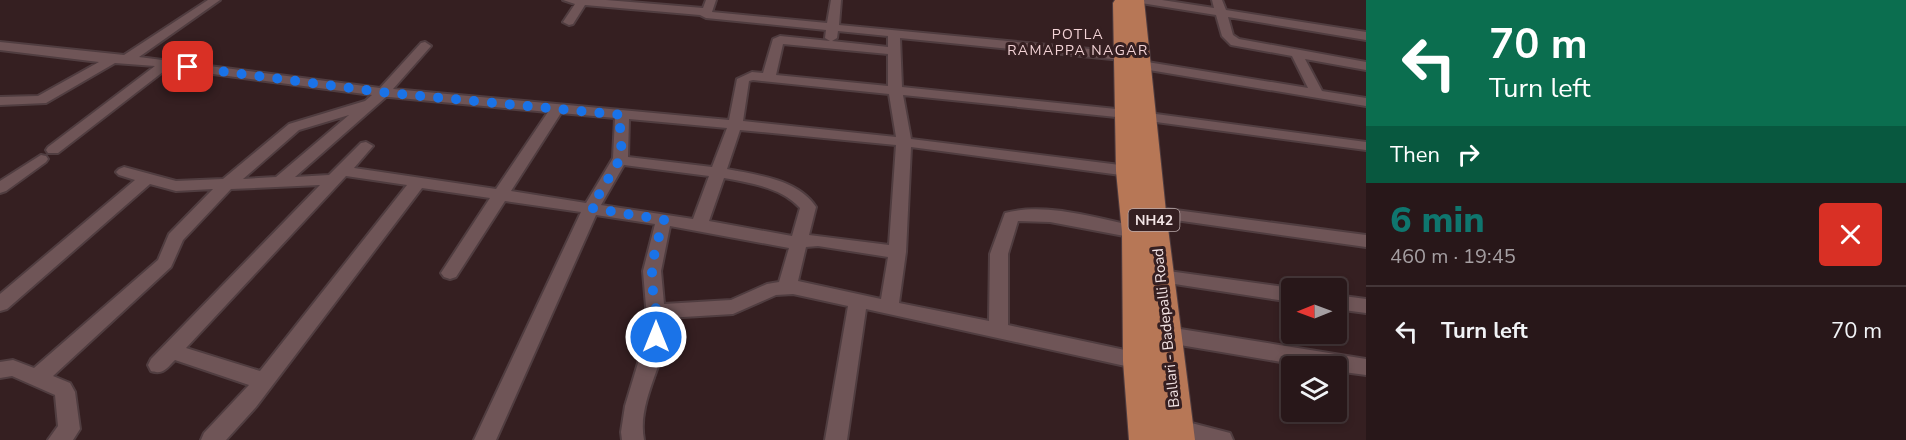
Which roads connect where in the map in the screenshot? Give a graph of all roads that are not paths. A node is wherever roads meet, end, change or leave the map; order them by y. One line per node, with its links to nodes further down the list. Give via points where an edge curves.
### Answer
1 (215, 0): 21 (street)
2 (568, 0): 9 (street)
3 (711, 0): 10 (street)
4 (836, 0): 13 (street)
5 (1120, 0): 23 (highway, Ballari - Badepalli Road / NH42)
6 (1136, 0): 23 (highway, Ballari - Badepalli Road / NH42)
7 (1141, 0): 11 (street)
8 (1217, 0): 11 (street)
9 (583, 1): 10 (street); 12 (street)
10 (707, 12): 13 (street, via 706,15)
11 (1220, 13): 15 (street); 20 (street, via 1233,41)
12 (569, 22)
13 (833, 27): 14 (street); 16 (street)
14 (894, 33): 19 (street); 23 (street)
15 (1366, 36)
16 (830, 45): 19 (street); 26 (street, via 778,41)
17 (0, 46): 22 (street)
18 (425, 46): 28 (street)
19 (893, 51): 27 (street)
20 (1297, 54): 25 (street); 29 (street)
21 (127, 59): 22 (street); 24 (street)
22 (111, 60): 30 (street, via 41,100)
23 (1132, 61): 29 (street); 35 (highway, Ballari - Badepalli Road / NH42)
24 (166, 64): 28 (street); 49 (street)
25 (1366, 66)
26 (769, 77): 27 (street); 36 (street, via 743,80)
27 (895, 89): 35 (street); 37 (street)
28 (383, 92): 32 (street); 33 (street)
29 (1317, 94): 31 (street)
30 (0, 101)
31 (1366, 102)
32 (369, 104): 46 (street); 48 (street, via 294,127)
33 (557, 108): 34 (street); 50 (street)
34 (622, 115): 36 (street); 40 (street)
35 (1136, 116): 39 (street); 41 (highway, Ballari - Badepalli Road / NH42); 52 (highway, Ballari - Badepalli Road / NH42)
36 (735, 125): 37 (street); 43 (street)
37 (904, 142): 41 (street); 58 (street)
38 (366, 146): 44 (street)
39 (1366, 146)
40 (619, 160): 43 (street); 51 (street)
41 (1128, 171): 55 (highway, Ballari - Badepalli Road / NH42)
42 (124, 172): 45 (street)
43 (718, 172): 54 (street); 57 (street, via 773,184 806,202)
44 (339, 175): 46 (street); 47 (street); 75 (street, via 165,358)
45 (146, 179): 48 (street, via 176,186); 65 (street)
46 (280, 182): 48 (street)
47 (418, 182): 50 (street); 75 (street)
48 (226, 185): 74 (street, via 175,238 165,263)
49 (0, 188)
50 (502, 194): 51 (street); 59 (street)
51 (591, 208): 53 (street); 79 (street)
52 (1153, 212): 56 (street); 60 (highway, Ballari - Badepalli Road / NH42)
53 (664, 220): 54 (street); 68 (street, via 653,270)
54 (699, 225): 57 (street)
55 (1135, 232): 69 (street, via 1015,214 1000,248); 71 (highway, Ballari - Badepalli Road / NH42)
56 (1366, 241)
57 (799, 242): 58 (street, via 818,240); 61 (street)
58 (897, 252): 67 (street)
59 (450, 273)
60 (1161, 276): 62 (street); 70 (highway, Ballari - Badepalli Road / NH42)
61 (787, 287): 63 (street); 68 (street, via 733,307)
62 (1281, 293)
63 (858, 300): 67 (street); 81 (street)
64 (1347, 303): 66 (street)
65 (0, 304)
66 (1366, 306)
67 (890, 307): 69 (street)
68 (657, 310): 80 (street, via 658,327 633,415)
69 (998, 330): 71 (street)
70 (1168, 335): 72 (street); 76 (highway, Ballari - Badepalli Road / NH42)
71 (1139, 360): 82 (highway, Ballari - Badepalli Road / NH42)
72 (1366, 367)
73 (0, 370): 74 (street, via 13,368)
74 (36, 378): 77 (street, via 65,392 69,429)
75 (264, 381): 78 (street)
76 (1177, 435): 83 (street)
77 (59, 440)
78 (212, 440)
79 (485, 440)
80 (633, 440)
81 (836, 440)
82 (1146, 440)
83 (1222, 440)

